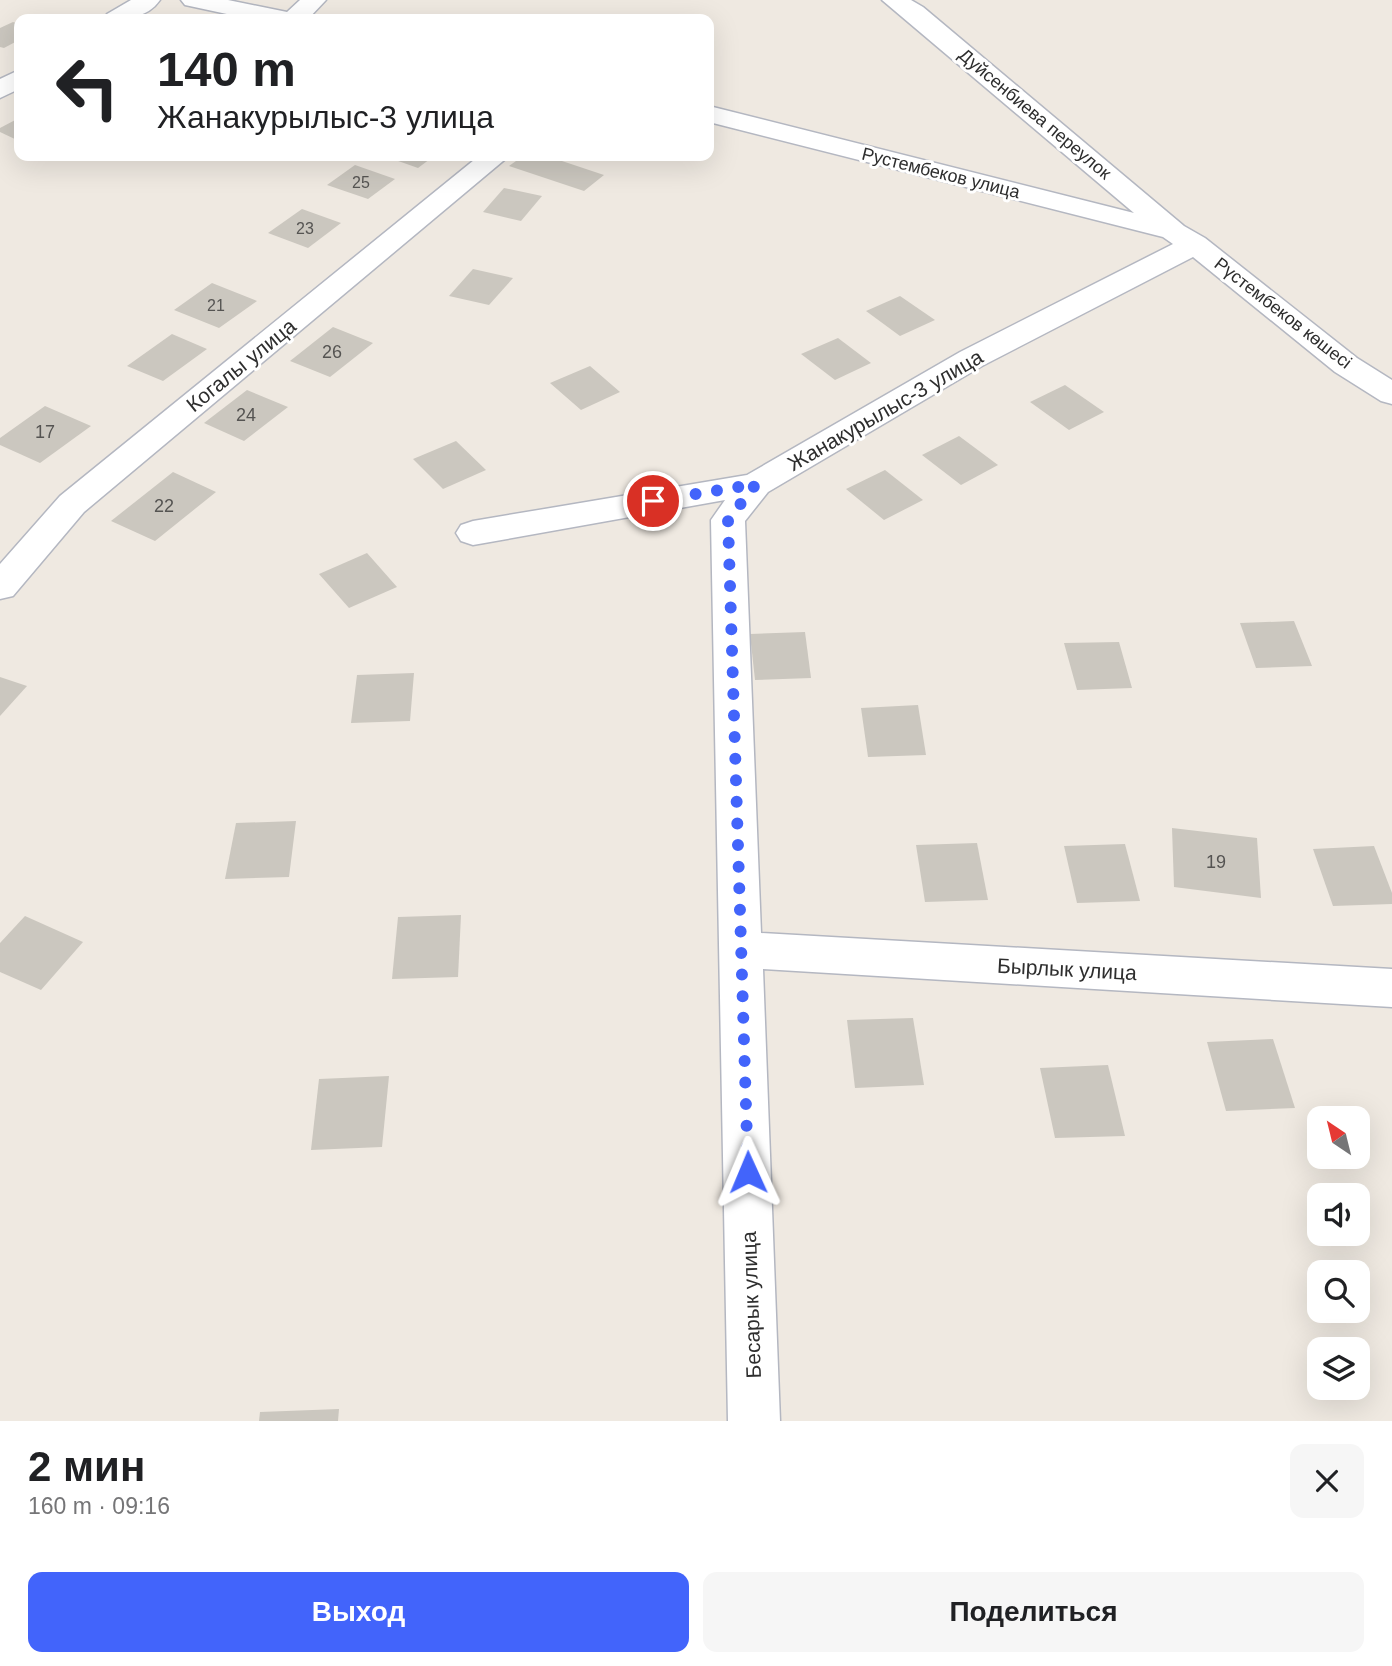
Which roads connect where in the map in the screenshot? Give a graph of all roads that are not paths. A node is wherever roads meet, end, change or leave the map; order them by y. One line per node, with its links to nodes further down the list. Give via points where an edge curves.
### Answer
1 (148, 0): 5 (street)
2 (193, 0): 6 (street)
3 (314, 0): 7 (street)
4 (894, 0): 10 (street, Дуйсенбиева переулок)
5 (124, 14)
6 (260, 14)
7 (299, 14)
8 (714, 115): 10 (street, Рустембеков улица)
9 (489, 161): 14 (street, Когалы улица, via 72,504)
10 (1184, 238): 11 (street, Рүстембеков көшесі, via 1346,365); 12 (street, Жанакурылыс-3 улица)
11 (1392, 394)
12 (756, 484): 13 (street, Жанакурылыс-3 улица); 15 (street, Бесарык улица, via 728,520)
13 (472, 533)
14 (0, 587)
15 (742, 950): 16 (street, Бырлык улица); 17 (street, Бесарык улица)
16 (1392, 988)
17 (754, 1421)

